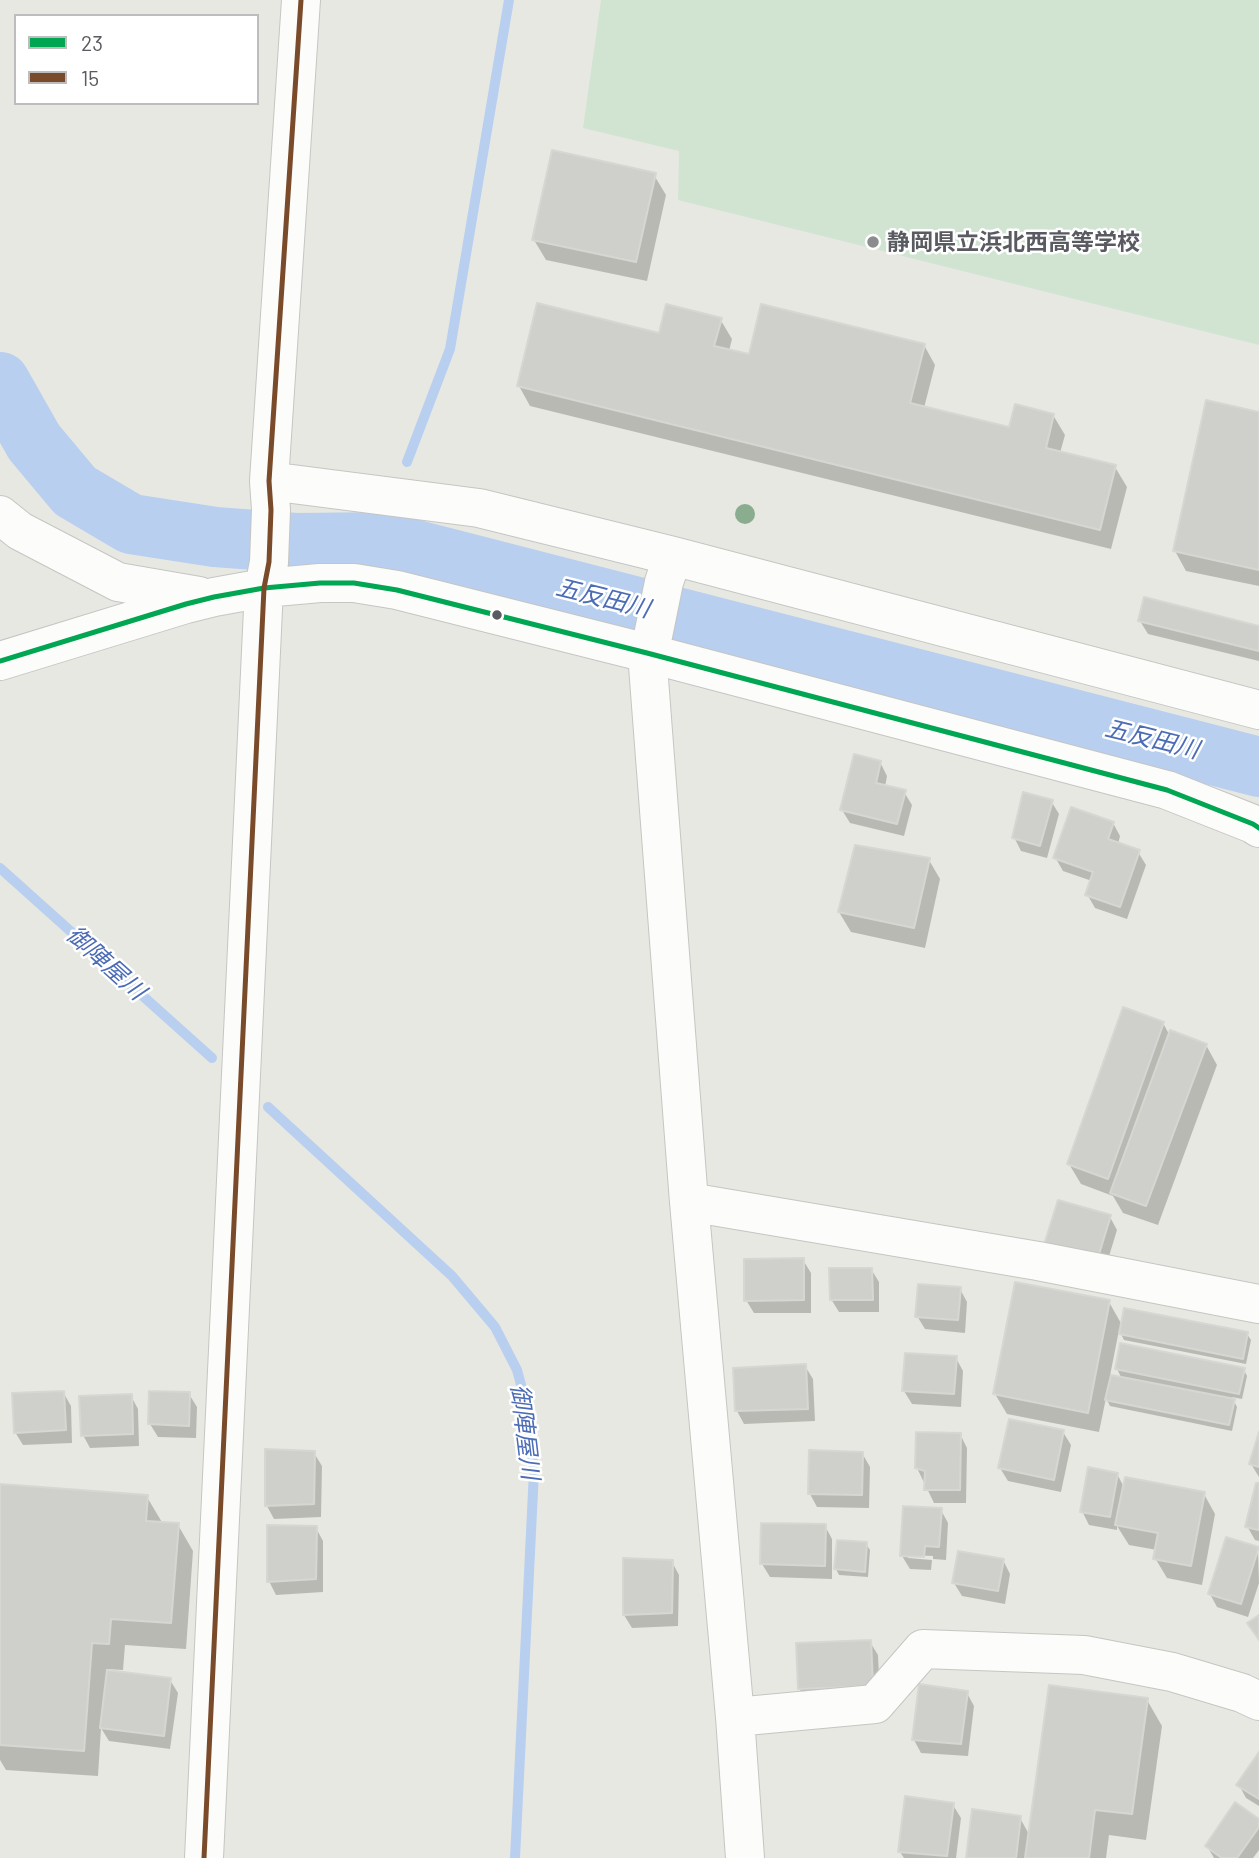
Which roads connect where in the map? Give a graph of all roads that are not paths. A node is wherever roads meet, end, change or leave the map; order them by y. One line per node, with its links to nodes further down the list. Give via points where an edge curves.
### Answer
1 (301, 0): 2 (street)
2 (270, 495): 4 (street, via 479,508); 5 (street)
3 (0, 515): 6 (street, via 20,531 118,582)
4 (669, 569): 7 (street); 9 (street)
5 (266, 575): 6 (street); 7 (street, via 397,590); 15 (street)
6 (214, 597): 8 (street)
7 (650, 645): 10 (street, via 1167,790); 11 (street)
8 (0, 661)
9 (1259, 710)
10 (1258, 821)
11 (689, 1202): 12 (street); 14 (street)
12 (1259, 1304)
13 (1259, 1701): 14 (street, via 1172,1672 1084,1655 923,1649 876,1704)
14 (735, 1717): 16 (street)
15 (204, 1858)
16 (744, 1858)

